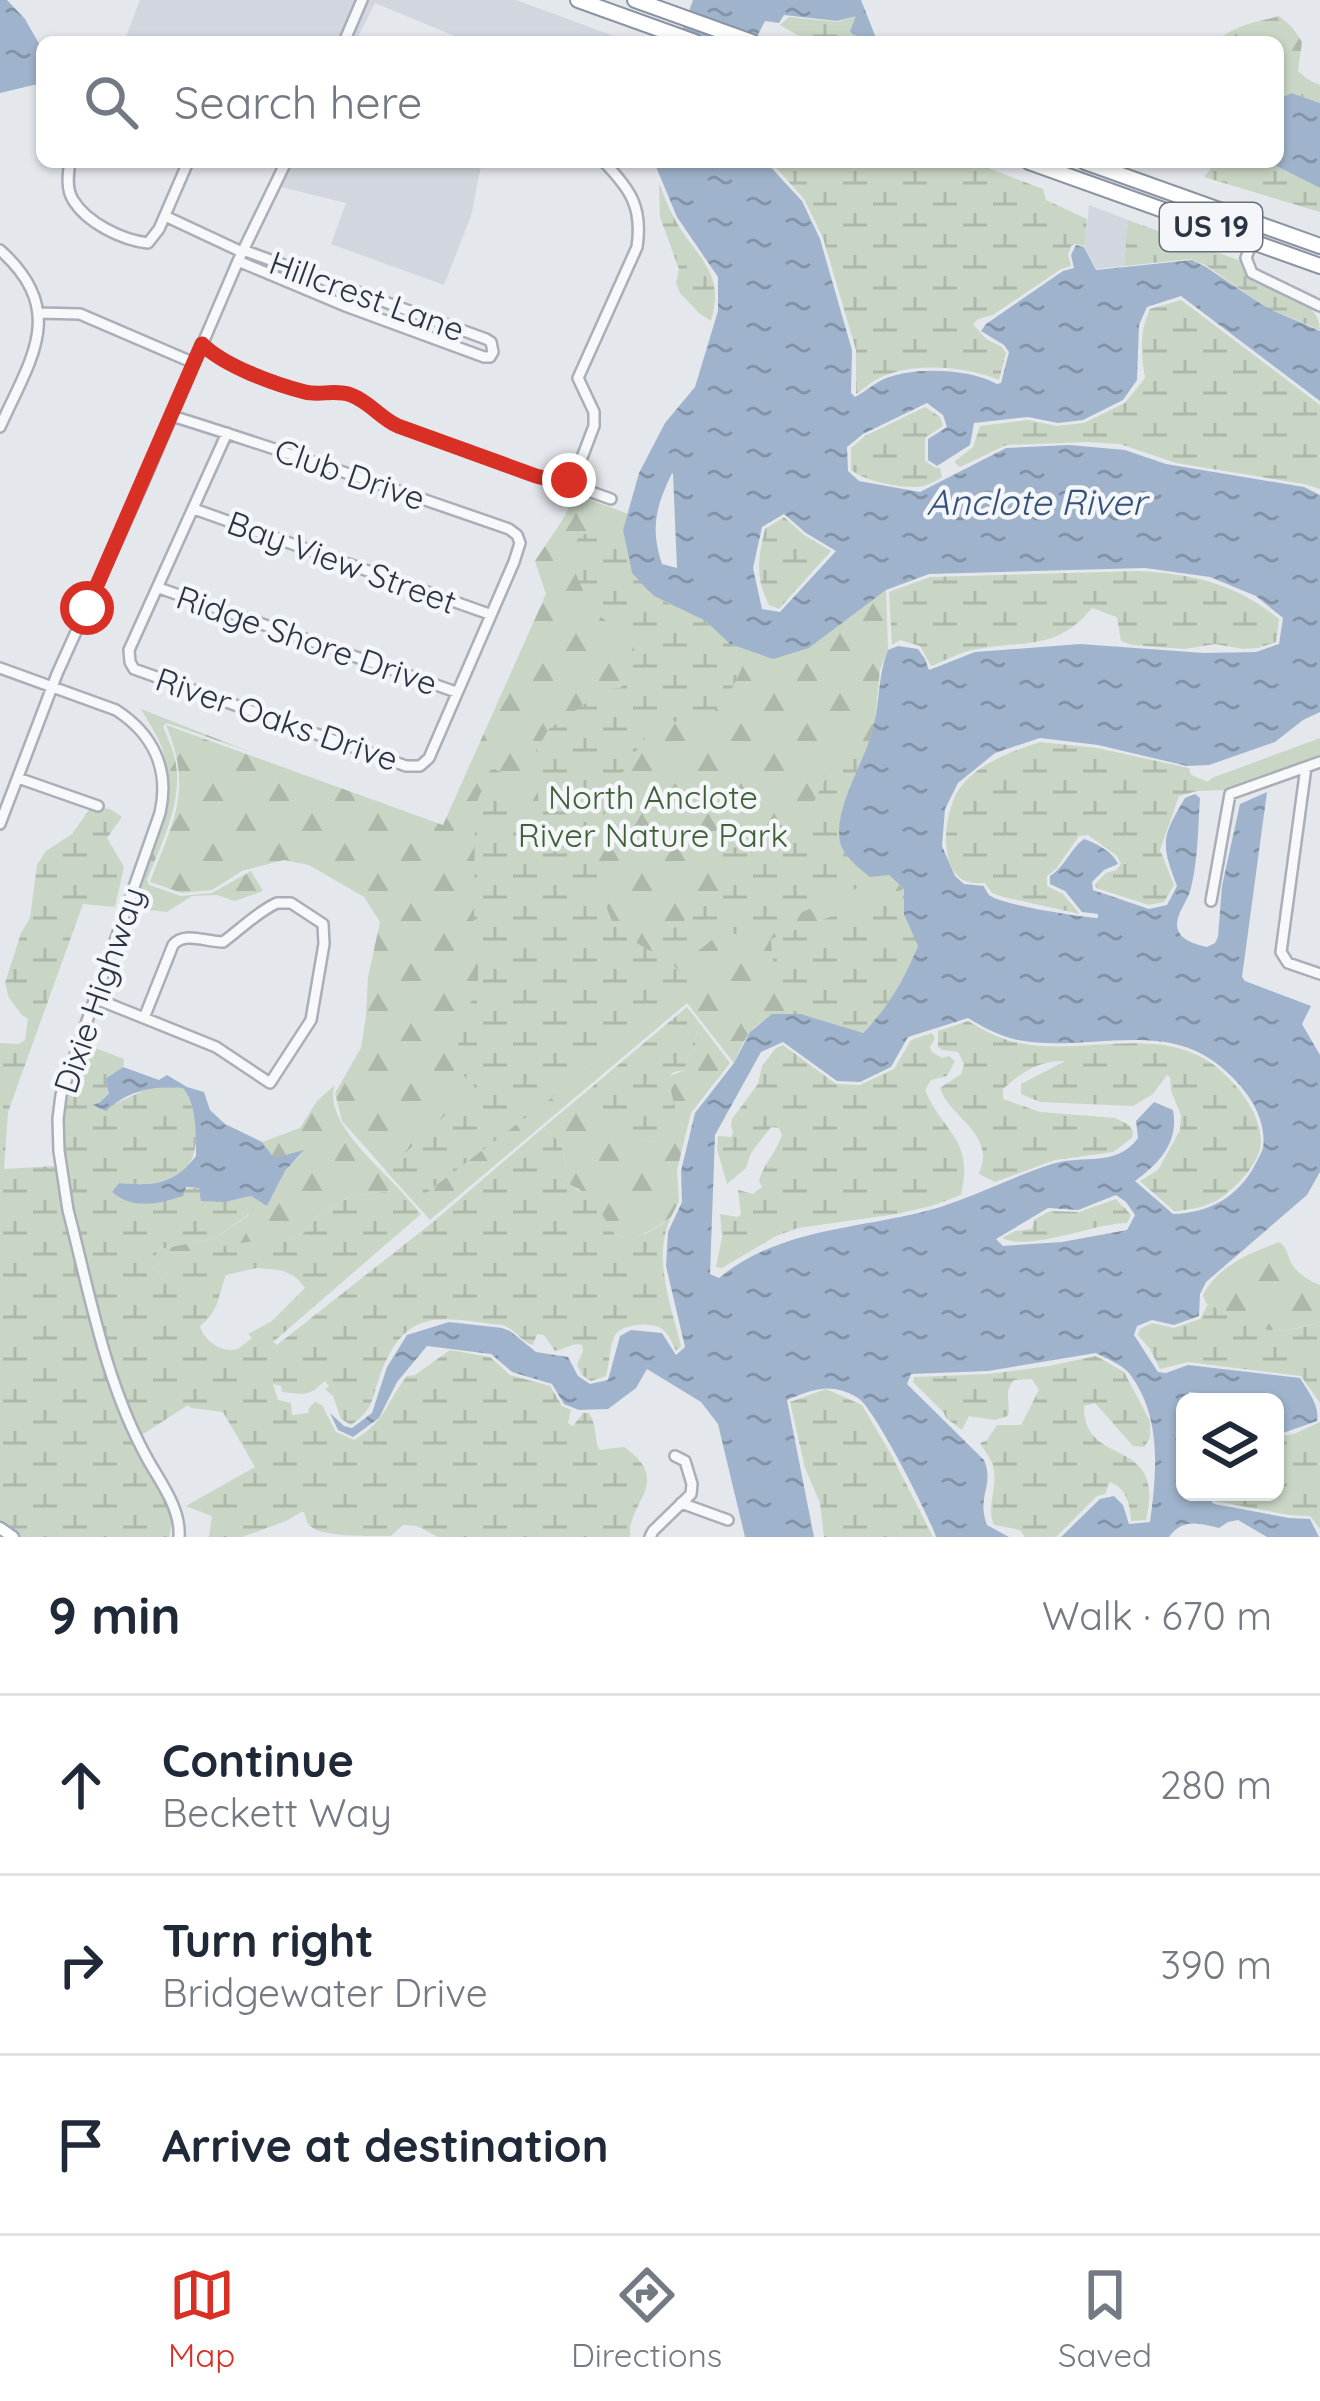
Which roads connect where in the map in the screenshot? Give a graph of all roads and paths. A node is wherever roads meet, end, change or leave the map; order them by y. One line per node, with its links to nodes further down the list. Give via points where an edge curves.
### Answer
1 (362, 0): 4 (street)
2 (578, 0): 5 (highway)
3 (635, 0): 6 (highway)
4 (348, 36)
5 (678, 36)
6 (735, 36)
7 (70, 168): 15 (street, via 75,204 106,229 148,243)
8 (185, 168): 15 (street)
9 (283, 168): 19 (street)
10 (610, 168): 28 (street, via 634,198 639,234 578,378 594,426)
11 (1046, 168): 14 (highway, US 19)
12 (1101, 168): 13 (highway, US 19)
13 (1134, 180): 14 (highway); 17 (highway, US 19)
14 (1101, 188): 16 (highway, US 19)
15 (165, 216): 19 (street)
16 (1252, 242): 20 (highway, US 19); 21 (street, via 1252,273)
17 (1320, 246)
18 (0, 250): 22 (street, via 30,284)
19 (241, 254): 19 (street, Hillcrest Lane, via 332,301 484,358 494,352 486,339); 23 (street)
20 (1320, 266)
21 (1320, 306)
22 (40, 314): 24 (street, via 80,314); 26 (street, via 33,354)
23 (202, 344): 24 (street); 28 (street, via 220,361 310,394 351,395 398,426 536,476)
24 (194, 363): 25 (street)
25 (172, 416): 27 (street, Club Drive); 34 (street)
26 (0, 427)
27 (227, 433): 30 (street); 32 (street, Club Drive, via 509,529 520,543)
28 (569, 480): 29 (street)
29 (611, 499)
30 (194, 509): 31 (street); 32 (street, Bay View Street)
31 (159, 588): 35 (street, Ridge Shore Drive); 35 (street, River Oaks Drive, via 129,650 134,669 406,766 429,758)
32 (489, 614): 35 (street)
33 (0, 668): 34 (street, Dixie Highway)
34 (52, 686): 38 (street); 43 (street, Dixie Highway, via 131,720 163,776 155,830)
35 (456, 692)
36 (1320, 762): 37 (street)
37 (1306, 767): 41 (street, via 1230,794); 42 (street, via 1281,952 1288,963)
38 (18, 778): 39 (street); 40 (street)
39 (98, 806)
40 (0, 824)
41 (1210, 901)
42 (1320, 974)
43 (94, 998): 44 (street); 50 (street, Dixie Highway, via 61,1095 62,1181 117,1395 173,1505)
44 (144, 1018): 44 (street, via 178,938 223,942 278,903 323,924 310,1020 270,1083 216,1047)
45 (675, 1456): 46 (street, via 692,1484)
46 (681, 1503): 47 (street); 51 (street)
47 (728, 1520)
48 (0, 1528): 49 (main road)
49 (13, 1537)
50 (179, 1537)
51 (650, 1537)

